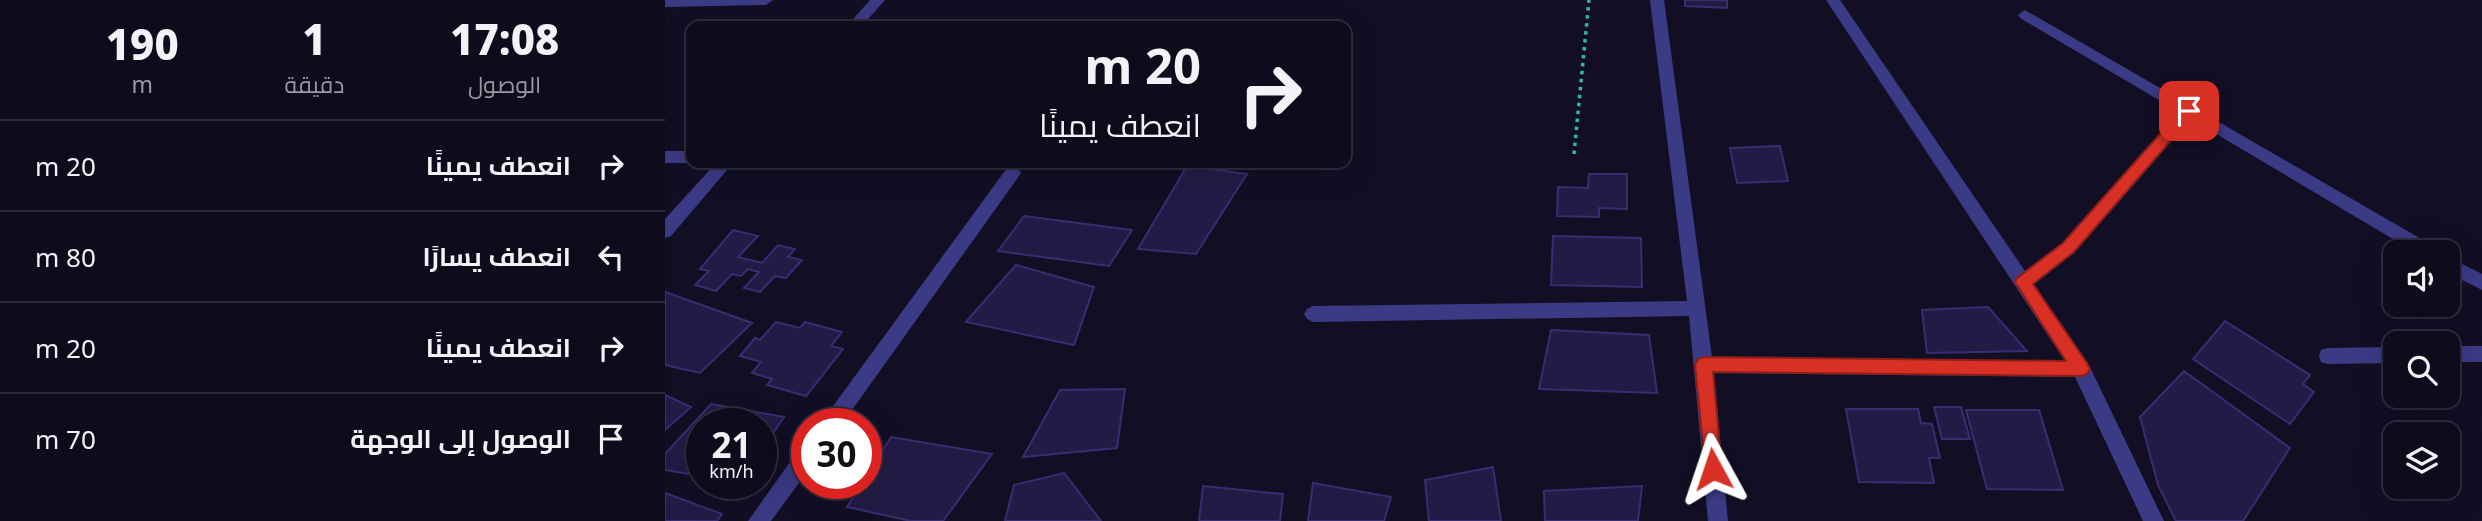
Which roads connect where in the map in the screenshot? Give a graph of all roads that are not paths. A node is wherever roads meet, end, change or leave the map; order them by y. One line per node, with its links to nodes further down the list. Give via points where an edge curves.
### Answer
1 (766, 0): 5 (street)
2 (879, 0): 7 (street)
3 (1657, 0): 18 (street)
4 (1833, 0): 16 (street)
5 (665, 2)
6 (2025, 15): 8 (street)
7 (859, 21)
8 (2189, 111): 14 (street); 16 (street, via 2068,248)
9 (665, 157): 10 (street)
10 (686, 157)
11 (721, 168): 13 (street)
12 (1013, 172): 26 (street)
13 (665, 231)
14 (2409, 240)
15 (2460, 271): 17 (street)
16 (2023, 282): 25 (street)
17 (2482, 284)
18 (1698, 308): 19 (street); 24 (street)
19 (1313, 314)
20 (2460, 354): 21 (street)
21 (2482, 354)
22 (2383, 355): 23 (street)
23 (2328, 356)
24 (1704, 365): 25 (street); 29 (street)
25 (2081, 369): 30 (street)
26 (841, 408)
27 (791, 477): 28 (street)
28 (758, 521)
29 (1717, 521)
30 (2154, 521)

